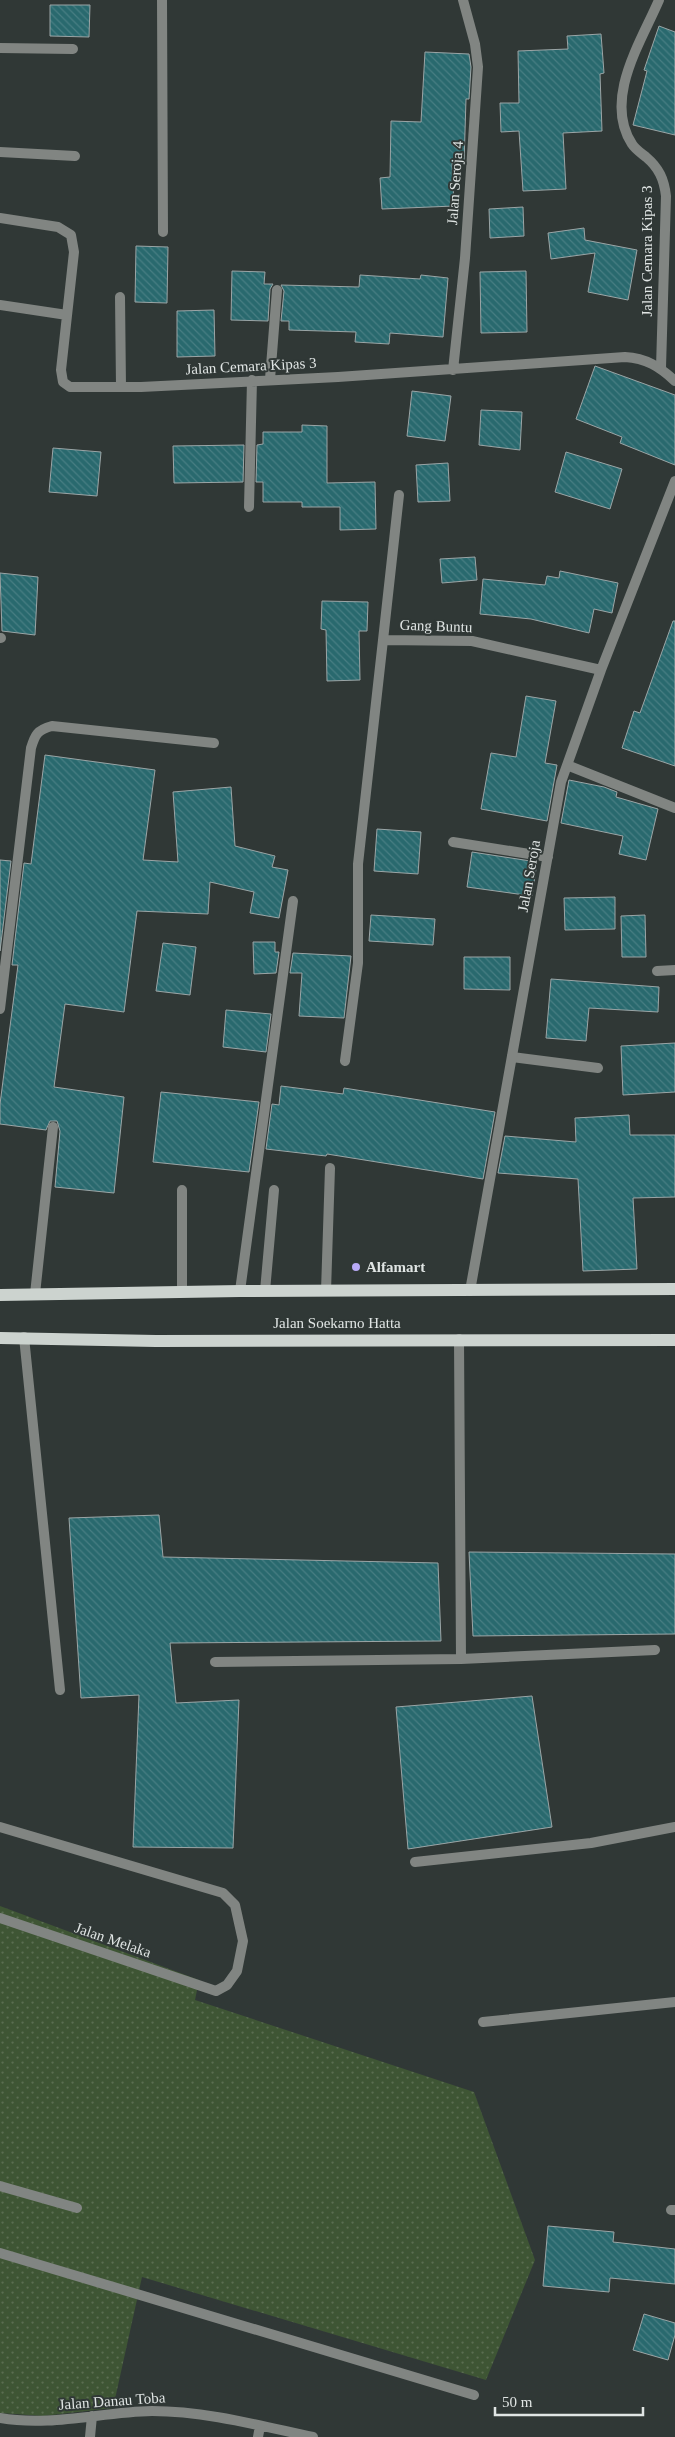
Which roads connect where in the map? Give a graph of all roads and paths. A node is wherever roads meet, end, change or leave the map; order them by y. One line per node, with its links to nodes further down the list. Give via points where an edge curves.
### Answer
1 (162, 0): 9 (street)
2 (463, 0): 15 (street, Jalan Seroja 4, via 478,67 465,258)
3 (659, 0): 14 (street, Jalan Cemara Kipas 3, via 624,84 622,103 627,134 633,146 660,172 664,182)
4 (0, 48): 5 (street)
5 (73, 50)
6 (0, 152): 7 (street)
7 (75, 156)
8 (0, 218): 13 (street, Jalan Cemara Kipas 3, via 58,227 71,235 74,252)
9 (163, 232)
10 (277, 290): 16 (street)
11 (120, 297): 19 (street)
12 (0, 305): 13 (street)
13 (67, 315): 19 (street, Jalan Cemara Kipas 3, via 62,361 64,382 75,388)
14 (661, 368): 15 (street, Jalan Cemara Kipas 3, via 638,358 626,357); 18 (street, Jalan Cemara Kipas 3)
15 (453, 370): 16 (street, Jalan Cemara Kipas 3)
16 (270, 379): 17 (street, Jalan Cemara Kipas 3)
17 (252, 380): 19 (street, Jalan Cemara Kipas 3); 23 (street)
18 (675, 381)
19 (121, 387)
20 (675, 481): 22 (street, Jalan Seroja)
21 (399, 495): 24 (street, Gang Buntu)
22 (672, 495): 25 (street, Jalan Seroja)
23 (250, 507)
24 (383, 640): 25 (street, Gang Buntu, via 472,641); 36 (street, via 358,864 358,963)
25 (601, 670): 27 (street, Jalan Seroja)
26 (214, 743): 34 (street, via 52,726 35,734)
27 (567, 764): 28 (street); 30 (street, Jalan Seroja, via 556,805)
28 (675, 808)
29 (454, 842): 30 (street)
30 (548, 857): 35 (street, Jalan Seroja)
31 (294, 900): 43 (street)
32 (675, 970): 33 (street)
33 (657, 971)
34 (0, 1009)
35 (512, 1057): 37 (street); 47 (street, Jalan Seroja)
36 (345, 1061)
37 (598, 1068)
38 (53, 1127): 48 (street)
39 (330, 1168): 45 (street)
40 (182, 1190): 46 (street)
41 (274, 1190): 44 (street)
42 (675, 1289): 47 (main road)
43 (240, 1291): 44 (main road); 46 (main road)
44 (265, 1291): 45 (main road)
45 (326, 1291): 47 (main road)
46 (182, 1292): 48 (main road)
47 (470, 1292)
48 (35, 1294): 49 (main road)
49 (0, 1295)
50 (24, 1337): 51 (main road, Jalan Soekarno Hatta); 52 (main road, Jalan Soekarno Hatta, via 156,1341); 57 (street)
51 (0, 1338)
52 (459, 1339): 53 (main road, Jalan Soekarno Hatta); 55 (street)
53 (675, 1340)
54 (655, 1650): 55 (street)
55 (460, 1659): 56 (street)
56 (215, 1662)
57 (60, 1690)
58 (0, 1827): 61 (street, Jalan Melaka, via 223,1893 235,1905 243,1941 237,1971 227,1985 216,1991)
59 (675, 1827): 60 (street, via 590,1843)
60 (415, 1862)
61 (0, 1918)
62 (675, 2002): 63 (street)
63 (483, 2022)
64 (0, 2186): 65 (street)
65 (78, 2208)
66 (0, 2253): 67 (street)
67 (474, 2395)
68 (92, 2416): 69 (street, Jalan Danau Toba, via 24,2422); 70 (street, Jalan Danau Toba, via 177,2412); 71 (street)
69 (0, 2418)
70 (260, 2426): 72 (street); 73 (street, Jalan Danau Toba)
71 (90, 2437)
72 (258, 2437)
73 (313, 2437)

